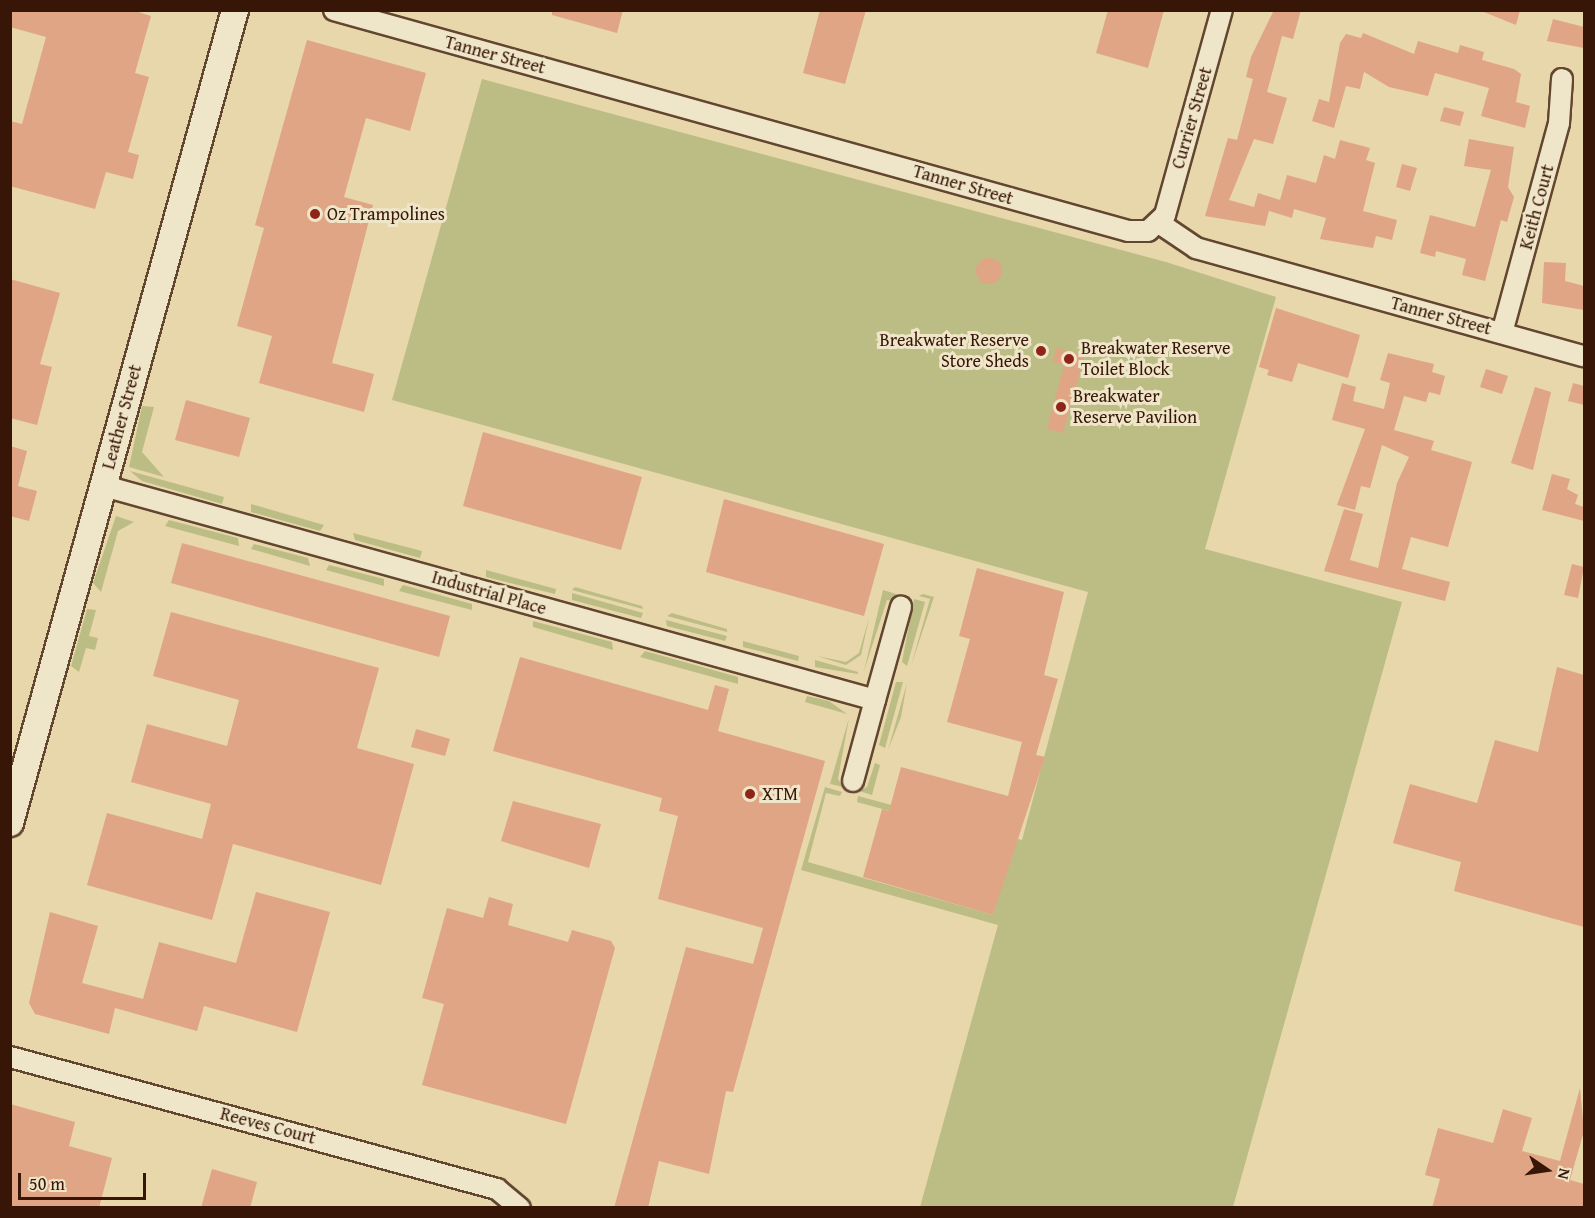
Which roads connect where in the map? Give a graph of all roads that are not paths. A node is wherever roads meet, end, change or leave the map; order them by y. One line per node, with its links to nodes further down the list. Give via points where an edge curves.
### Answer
1 (235, 10): 8 (street, Leather Street)
2 (334, 10): 5 (street, Tanner Street, via 1128,231 1148,231)
3 (1222, 10): 5 (street, Currier Street)
4 (1562, 79): 6 (street, Keith Court, via 1559,123)
5 (1159, 223): 6 (street, Tanner Street, via 1196,248)
6 (1502, 333): 7 (street, Tanner Street)
7 (1584, 356)
8 (104, 486): 10 (street, Industrial Place); 12 (street, Leather Street)
9 (901, 607): 10 (street)
10 (875, 700): 11 (street)
11 (853, 781)
12 (10, 823)
13 (10, 1056): 14 (street, Reeves Court, via 497,1189)
14 (520, 1208)

